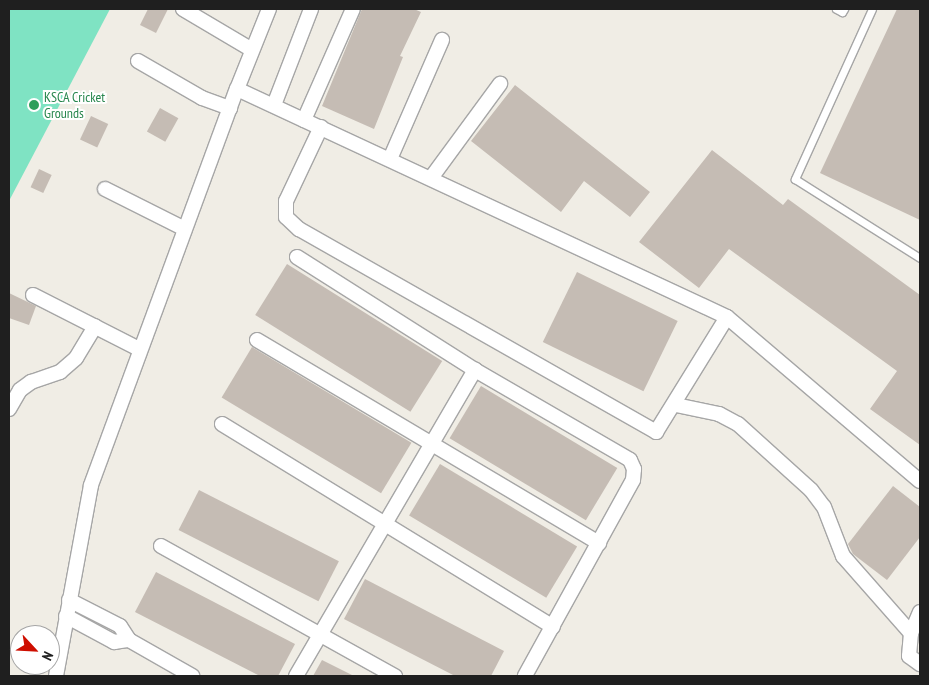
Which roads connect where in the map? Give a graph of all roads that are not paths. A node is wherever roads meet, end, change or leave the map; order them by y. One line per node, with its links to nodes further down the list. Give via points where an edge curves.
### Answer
1 (183, 9): 9 (street)
2 (269, 9): 9 (street)
3 (311, 9): 13 (street)
4 (353, 9): 15 (street)
5 (836, 9): 6 (lane, via 842,12)
6 (844, 9)
7 (872, 9): 22 (lane, via 795,179)
8 (442, 40): 17 (street)
9 (252, 50): 12 (street)
10 (138, 61): 14 (street, via 202,98)
11 (500, 84): 18 (street)
12 (237, 89): 13 (street); 14 (street)
13 (274, 105): 15 (street)
14 (230, 108): 20 (street)
15 (304, 120): 16 (street)
16 (321, 127): 17 (street); 29 (street, via 286,201 286,217 299,229 656,432)
17 (390, 159): 18 (street)
18 (430, 178): 24 (street)
19 (105, 189): 20 (street)
20 (184, 229): 27 (street)
21 (297, 257): 28 (street)
22 (920, 258)
23 (33, 295): 25 (street)
24 (727, 317): 29 (street); 33 (street)
25 (95, 326): 27 (street); 30 (street, via 76,358 60,372 31,382 20,390)
26 (257, 340): 32 (street)
27 (139, 349): 37 (street, via 91,484)
28 (476, 370): 32 (street); 35 (street, via 630,460 632,480)
29 (676, 405): 41 (street, via 720,414 738,424 811,490 824,507 843,556)
30 (9, 409)
31 (222, 424): 34 (street)
32 (432, 445): 34 (street); 35 (street)
33 (920, 481)
34 (385, 523): 40 (street); 42 (street)
35 (599, 543): 40 (street)
36 (162, 546): 42 (street)
37 (69, 600): 39 (street); 43 (street, via 120,626)
38 (920, 612): 41 (street)
39 (66, 616): 43 (street, via 114,642); 45 (street)
40 (553, 627): 49 (street)
41 (911, 632): 44 (street, via 909,656)
42 (320, 635): 47 (street); 48 (street)
43 (129, 640): 46 (street)
44 (920, 664)
45 (56, 676)
46 (192, 676)
47 (296, 676)
48 (395, 676)
49 (525, 676)

